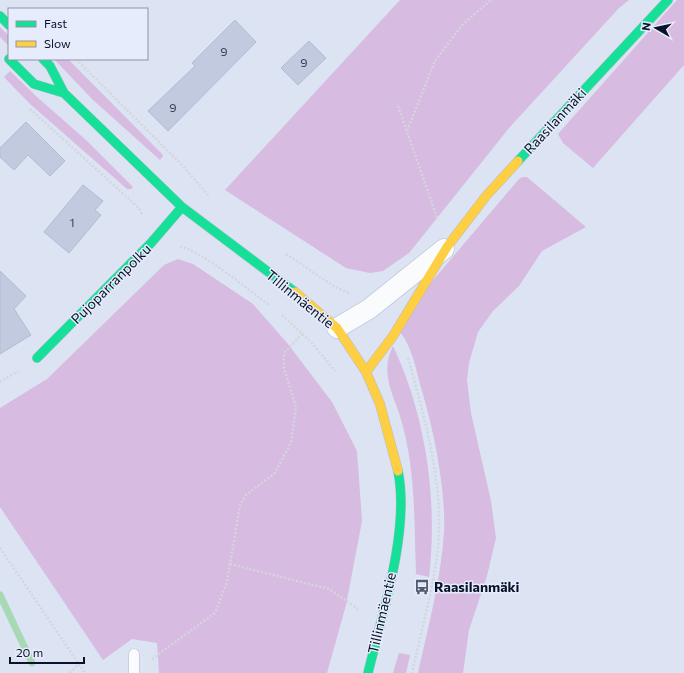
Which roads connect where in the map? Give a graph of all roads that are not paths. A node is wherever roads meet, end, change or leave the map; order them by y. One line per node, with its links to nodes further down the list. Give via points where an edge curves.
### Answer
1 (668, 0): 8 (street, Raasilanmäki, via 486,196)
2 (0, 16): 3 (street)
3 (8, 24)
4 (11, 60): 6 (street, Tillinmäentie, via 34,84)
5 (44, 60): 6 (street, Tillinmäentie, via 50,66)
6 (64, 94): 7 (street, Tillinmäentie)
7 (182, 207): 9 (street, Tillinmäentie, via 305,300); 10 (street, Pujoparranpolku, via 158,236)
8 (447, 247): 9 (street, Raasilanmäki, via 369,309); 11 (street, Raasilanmäki, via 393,336)
9 (337, 328): 11 (street, Tillinmäentie)
10 (37, 358)
11 (366, 372): 14 (street, Tillinmäentie, via 380,404 400,483 399,530)
12 (134, 654): 13 (lane)
13 (134, 672)
14 (368, 673)

